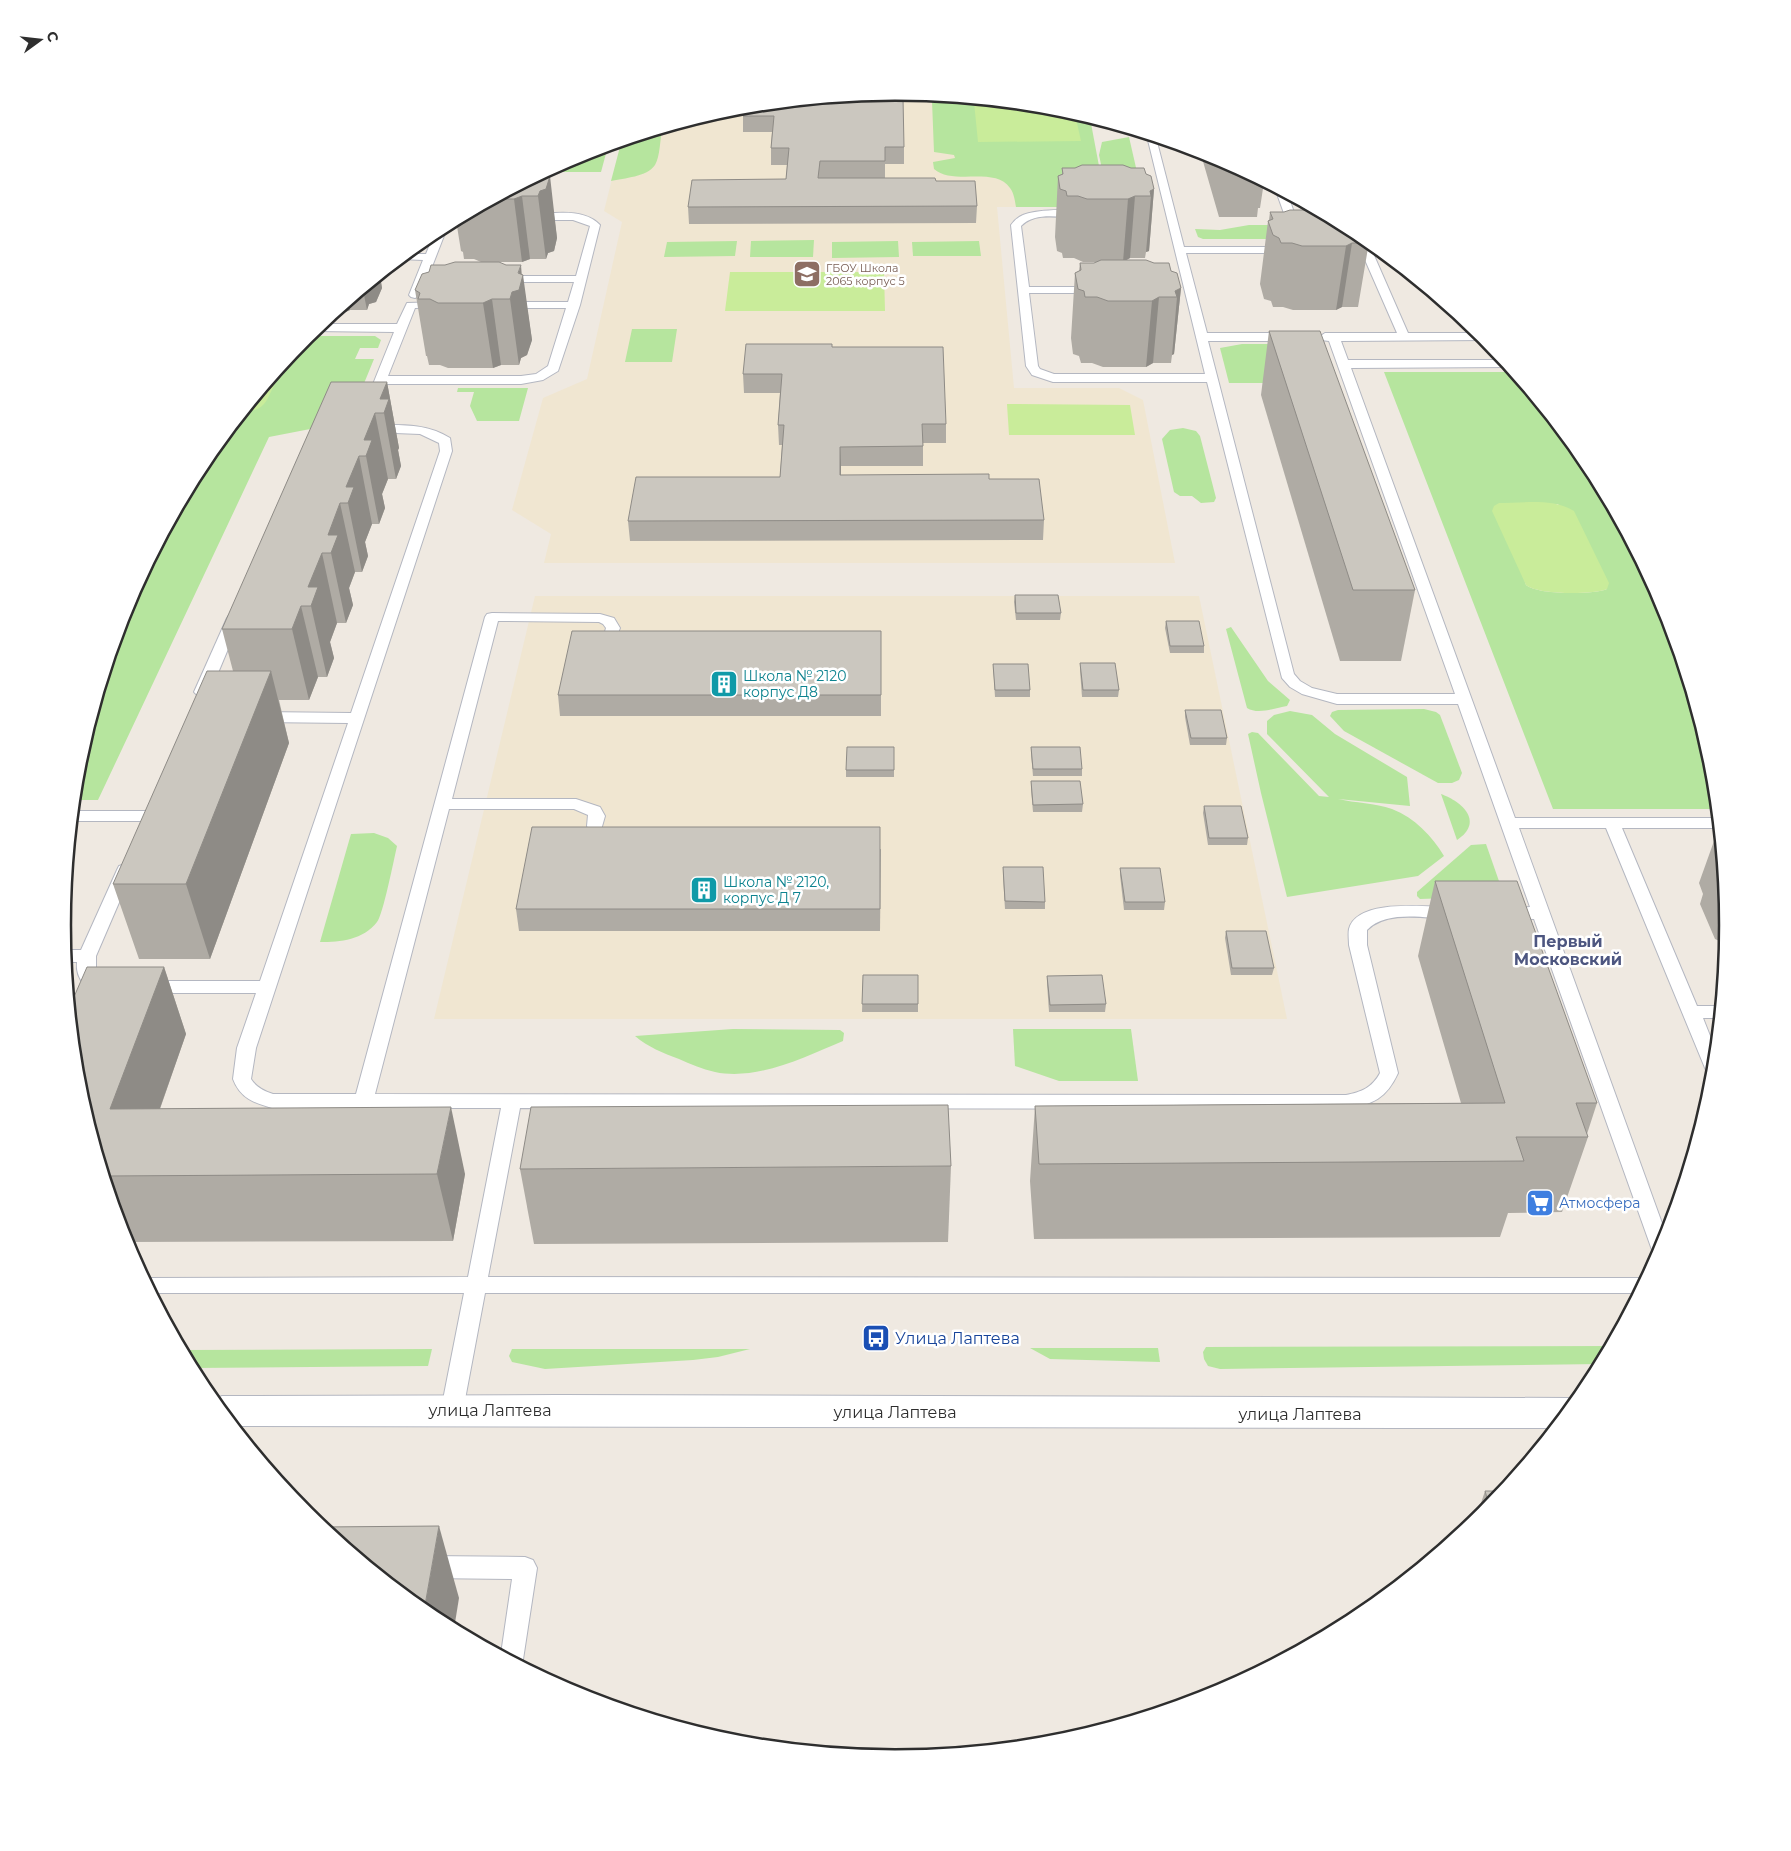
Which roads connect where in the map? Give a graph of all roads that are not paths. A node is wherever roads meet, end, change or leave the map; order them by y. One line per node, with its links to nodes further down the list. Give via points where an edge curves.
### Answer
1 (1152, 143): 6 (lane, via 1166,215)
2 (1283, 198): 6 (lane, via 1296,246)
3 (1091, 215): 13 (lane, via 1035,215 1020,219 1016,225)
4 (520, 217): 12 (lane, via 576,217 594,223 596,229)
5 (437, 241): 10 (lane)
6 (1179, 250): 21 (lane, via 1185,290)
7 (1330, 250): 8 (lane)
8 (1366, 250): 23 (lane)
9 (415, 257): 10 (lane)
10 (430, 257): 15 (lane, via 426,279)
11 (491, 279): 12 (lane)
12 (581, 279): 18 (lane)
13 (1024, 290): 14 (lane); 27 (lane, via 1032,366 1043,376)
14 (1112, 290)
15 (411, 305): 16 (lane); 20 (lane)
16 (450, 305)
17 (488, 305): 18 (lane)
18 (574, 305): 28 (lane, via 558,361 554,368 539,377 521,380)
19 (329, 328): 20 (lane)
20 (402, 328): 28 (lane)
21 (1202, 337): 22 (lane); 27 (lane)
22 (1334, 337): 23 (lane); 25 (lane)
23 (1404, 337): 24 (lane)
24 (1472, 337)
25 (1343, 364): 26 (lane); 31 (lane)
26 (1498, 364)
27 (1212, 378): 31 (lane, via 1287,675 1294,684 1306,691 1337,698)
28 (381, 380): 34 (lane, via 360,430 407,429 432,433 444,441 446,451)
29 (240, 604): 32 (lane)
30 (611, 635): 35 (lane, via 613,628 600,618 492,617)
31 (1464, 699): 37 (lane)
32 (195, 708)
33 (240, 717): 34 (lane)
34 (357, 718): 48 (lane)
35 (442, 804): 40 (lane, via 576,804 594,810 597,816); 52 (lane)
36 (78, 815): 41 (lane, via 151,808)
37 (1508, 823): 38 (lane); 45 (lane)
38 (1612, 823): 39 (lane); 49 (lane)
39 (1713, 823)
40 (595, 826)
41 (140, 833)
42 (129, 860): 47 (lane)
43 (1467, 913): 53 (lane, via 1383,915 1369,919 1358,929 1358,945 1389,1073 1377,1092 1364,1099 1346,1102)
44 (1486, 913): 45 (lane)
45 (1541, 914): 54 (lane)
46 (72, 956): 47 (lane)
47 (87, 956): 48 (lane, via 86,976 98,985)
48 (267, 987): 52 (lane, via 243,1064 242,1079 248,1089 272,1101)
49 (1691, 1012): 50 (lane); 51 (lane)
50 (1715, 1012)
51 (1709, 1056)
52 (363, 1102): 53 (lane)
53 (512, 1102): 56 (lane)
54 (1658, 1239)
55 (154, 1285): 56 (lane)
56 (476, 1285): 57 (lane); 58 (lane)
57 (1637, 1285)
58 (452, 1410): 59 (street, улица Лаптева); 60 (street, улица Лаптева)
59 (230, 1411)
60 (1559, 1413)
61 (408, 1566): 62 (lane, via 524,1568)
62 (513, 1655)

